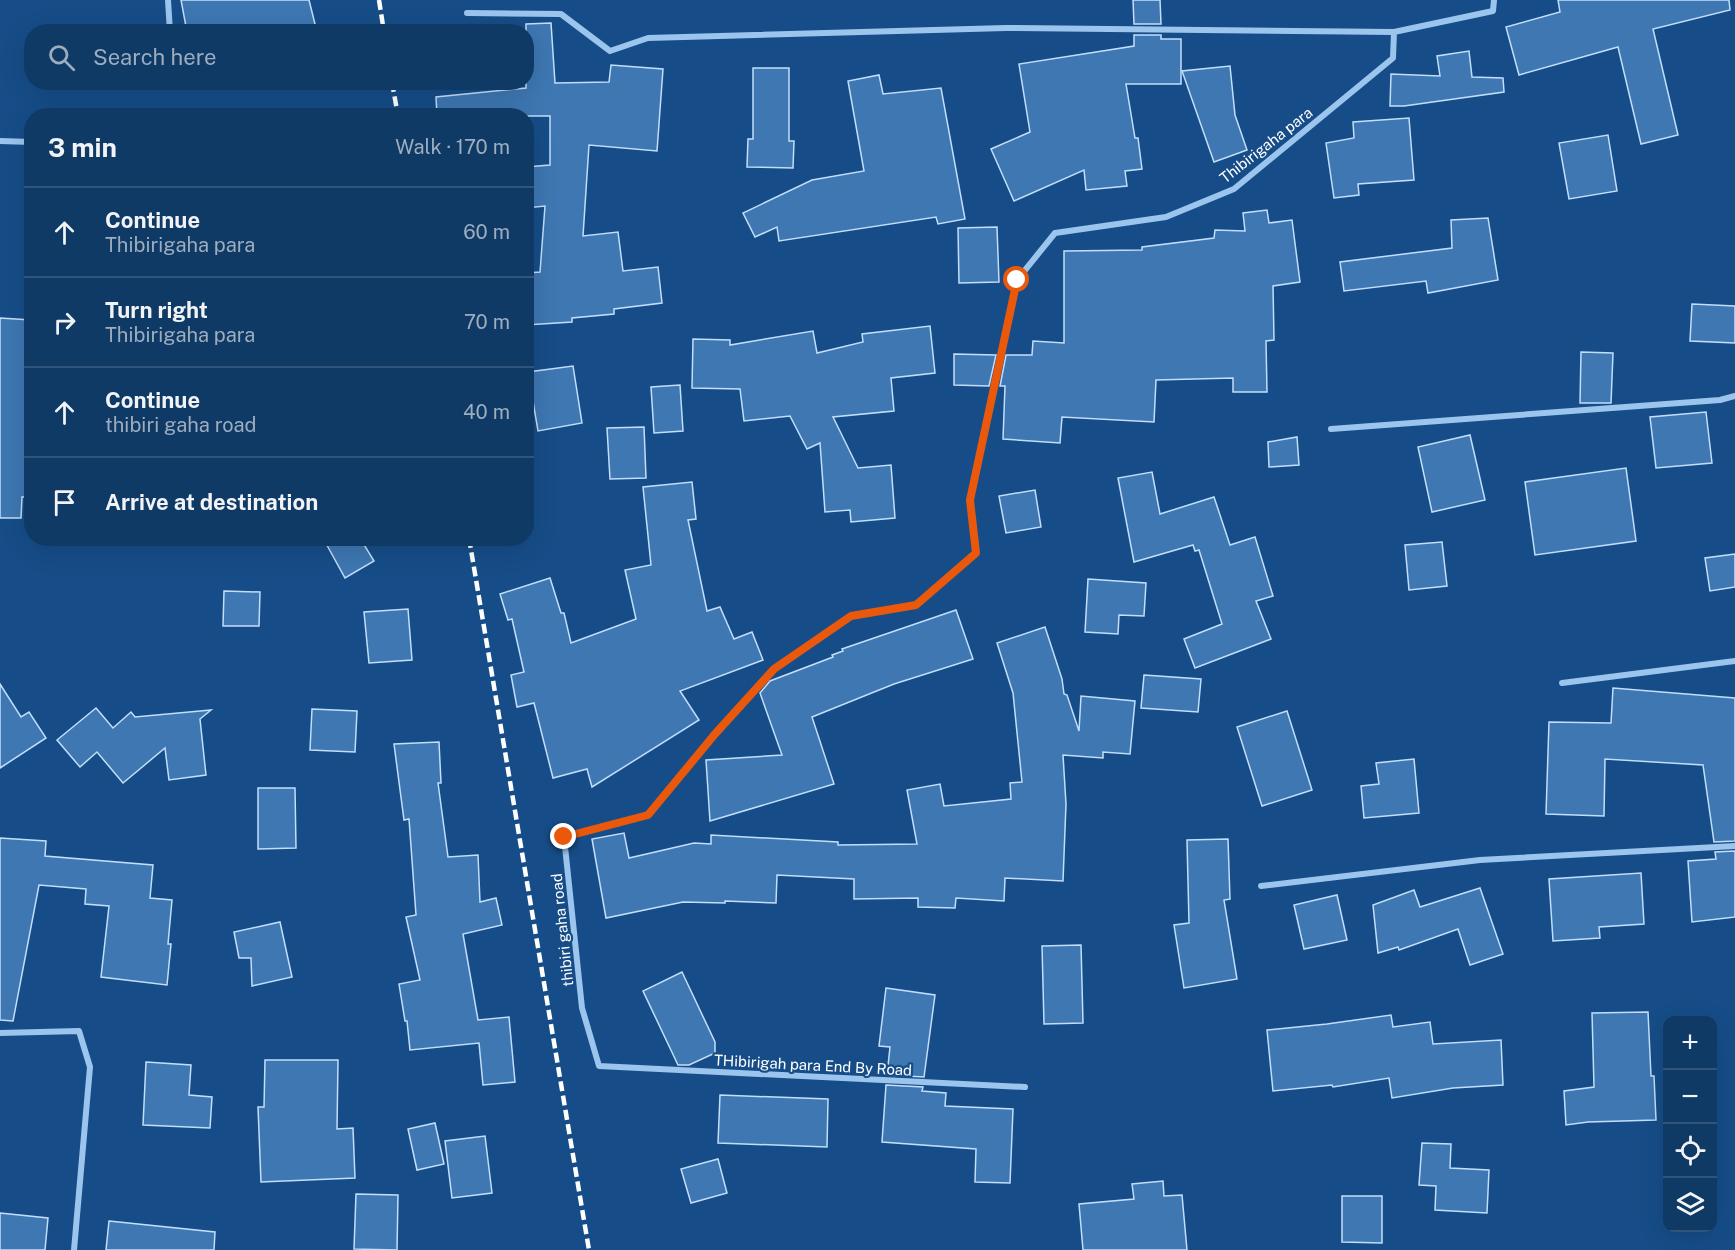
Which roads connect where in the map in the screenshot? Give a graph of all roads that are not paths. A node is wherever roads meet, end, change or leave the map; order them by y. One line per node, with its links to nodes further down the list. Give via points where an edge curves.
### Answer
1 (168, 0): 4 (street)
2 (1494, 0): 5 (street, via 1493,11)
3 (467, 13): 5 (street, via 561,14 610,51 648,38 1006,28)
4 (170, 24)
5 (1394, 32): 12 (street, Thibirigaha para, via 1393,58 1234,189 1166,217 1055,233 1017,280 970,500 976,553 916,605 851,616 774,669)
6 (0, 141): 7 (street)
7 (24, 142)
8 (1735, 396): 9 (street)
9 (1331, 429)
10 (1735, 661): 11 (street)
11 (1562, 683)
12 (715, 734): 16 (street, thibiri gaha road, via 648,815 564,837 582,1008)
13 (1735, 846): 14 (street, via 1480,860)
14 (1261, 886)
15 (0, 1033): 18 (street, via 79,1031 90,1067)
16 (599, 1066): 17 (street, THibirigah para End By Road)
17 (1025, 1087)
18 (74, 1250)

